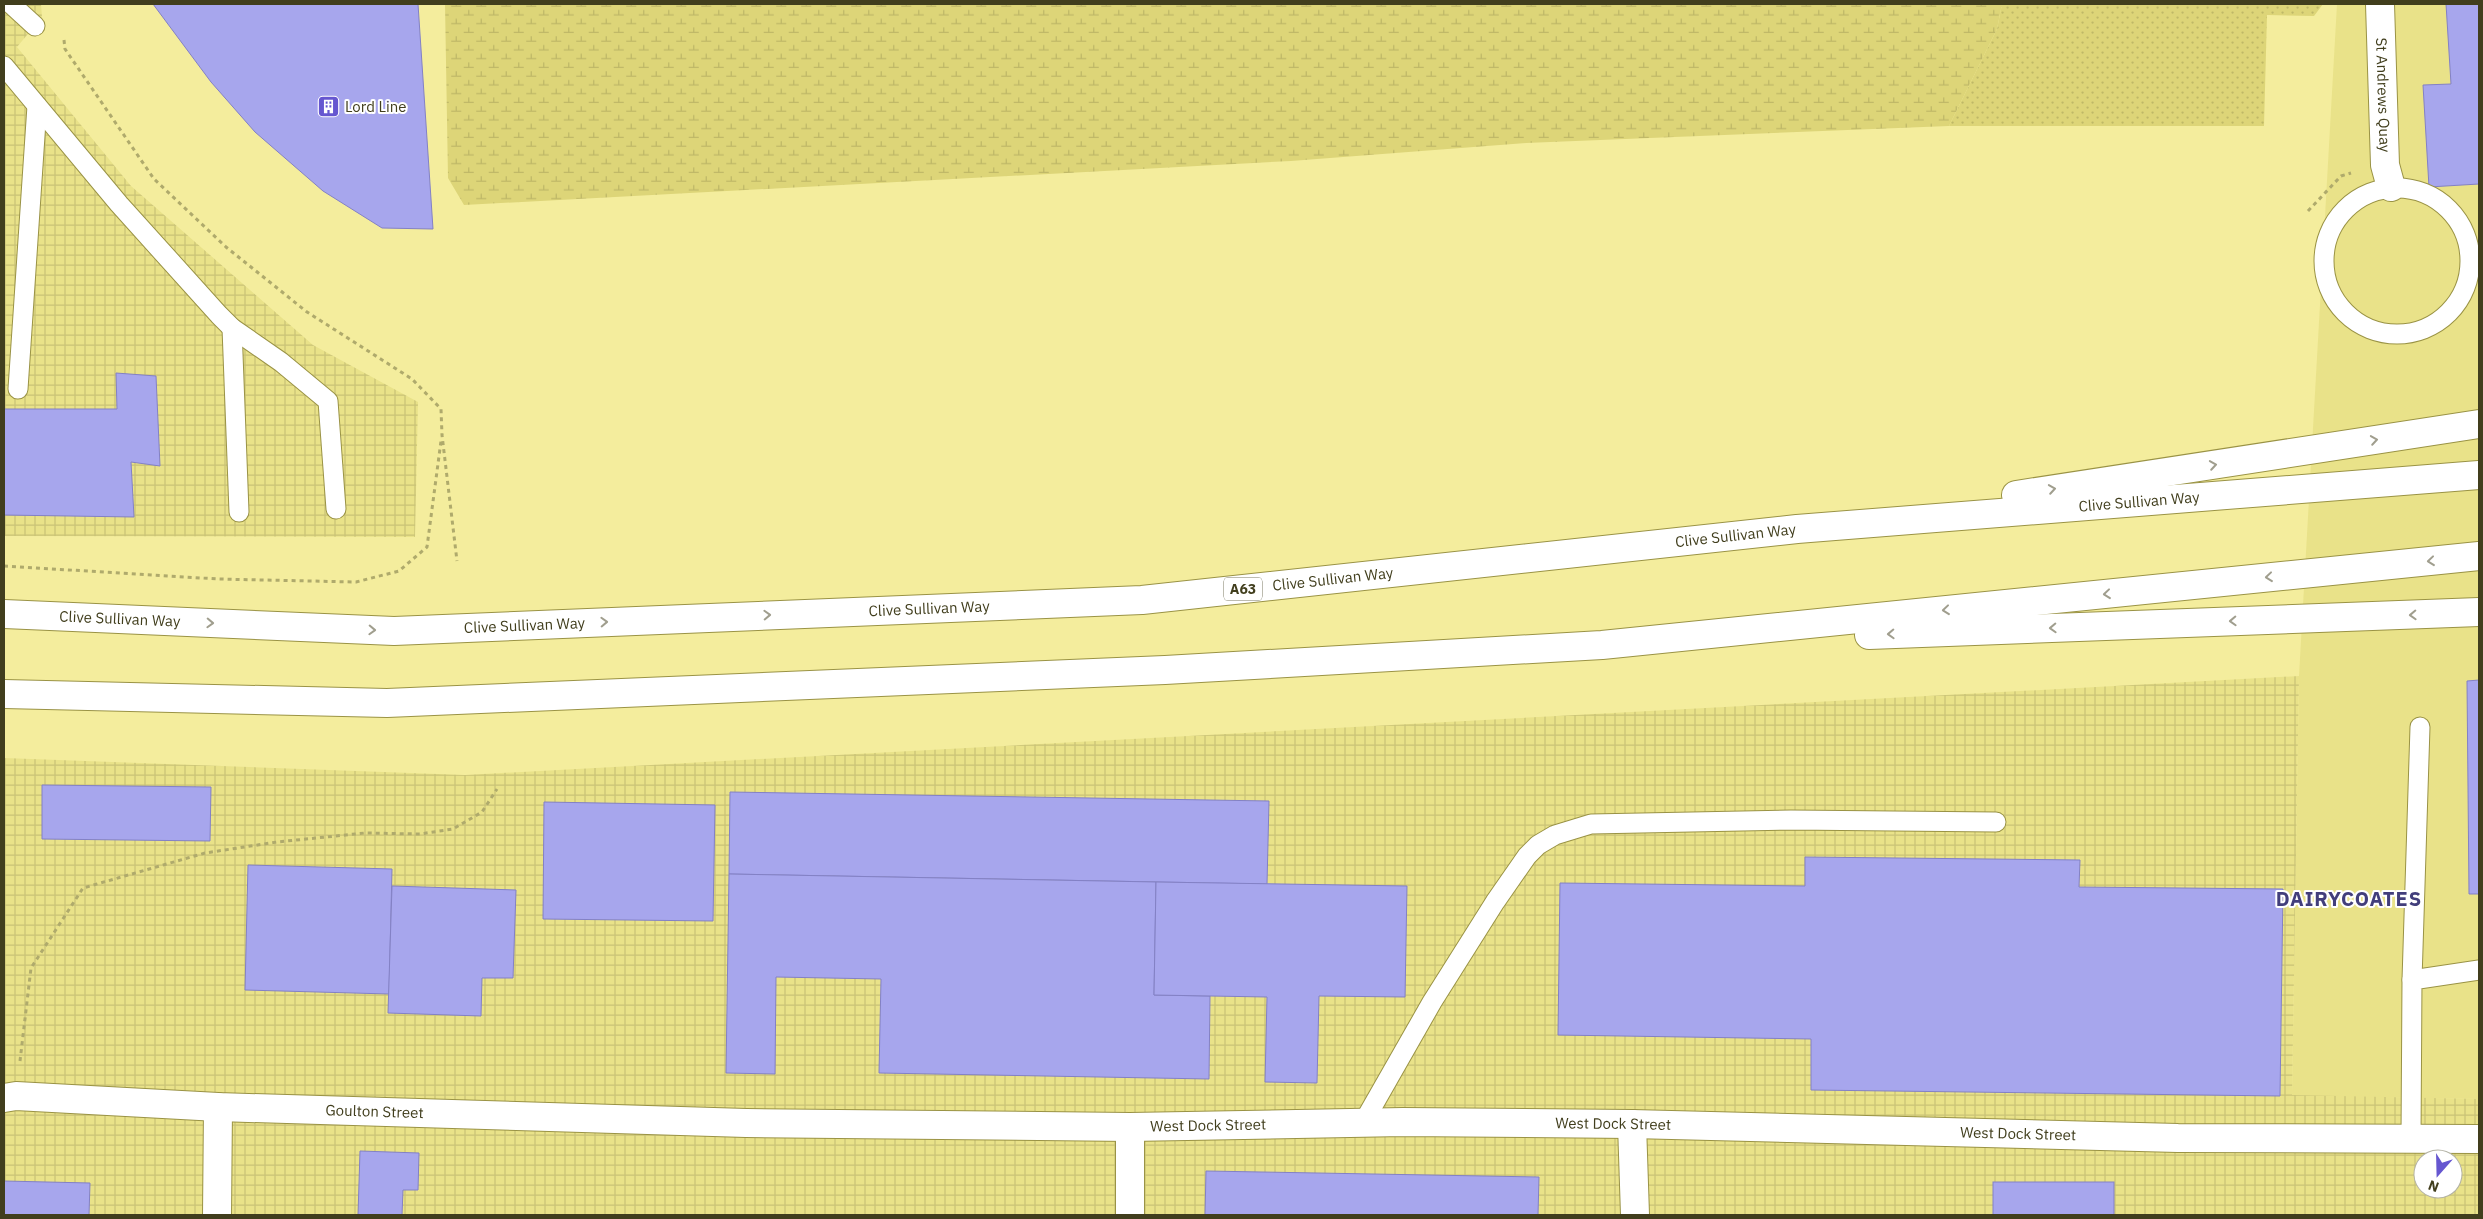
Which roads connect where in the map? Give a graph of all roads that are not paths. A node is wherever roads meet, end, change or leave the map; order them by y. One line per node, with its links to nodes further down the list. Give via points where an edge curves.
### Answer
1 (11, 4): 3 (lane)
2 (2380, 4): 6 (main road, St Andrews Quay, via 2385,165)
3 (35, 26)
4 (4, 66): 5 (lane)
5 (37, 106): 8 (lane, via 119,204); 9 (lane)
6 (2390, 187): 7 (lane, via 2415,189 2438,198 2456,215 2468,237); 7 (lane, via 2367,193 2347,206 2332,225 2324,249 2324,273 2332,296 2347,315 2368,328 2391,334 2415,333 2438,323 2456,307)
7 (2475, 261)
8 (232, 328): 12 (lane, via 281,362 328,401); 13 (lane)
9 (18, 388)
10 (2479, 424): 14 (main road, one-way to 10)
11 (2479, 475): 14 (main road, Clive Sullivan Way / A63)
12 (336, 510)
13 (239, 512)
14 (1797, 529): 17 (main road, Clive Sullivan Way / A63, one-way to 14, via 394,631 1142,600)
15 (2479, 556): 18 (main road, one-way to 18)
16 (2479, 612): 18 (main road, one-way to 18)
17 (4, 614)
18 (1602, 645): 19 (main road, via 1155,670 387,703)
19 (4, 694)
20 (2420, 727): 23 (lane)
21 (1996, 822): 27 (lane, via 1791,820 1591,824 1555,835 1527,856 1496,902 1432,1002)
22 (2479, 970): 23 (lane)
23 (2412, 980): 30 (lane)
24 (10, 1097): 25 (main road, Goulton Street)
25 (218, 1107): 26 (main road, Goulton Street); 32 (main road)
26 (746, 1123): 29 (main road, West Dock Street)
27 (1364, 1123): 28 (main road, West Dock Street); 29 (main road, West Dock Street)
28 (1632, 1124): 30 (main road, West Dock Street, via 2178,1138); 34 (main road)
29 (1130, 1127): 33 (main road)
30 (2411, 1139): 31 (main road, West Dock Street)
31 (2479, 1139)
32 (217, 1215)
33 (1130, 1215)
34 (1635, 1215)

